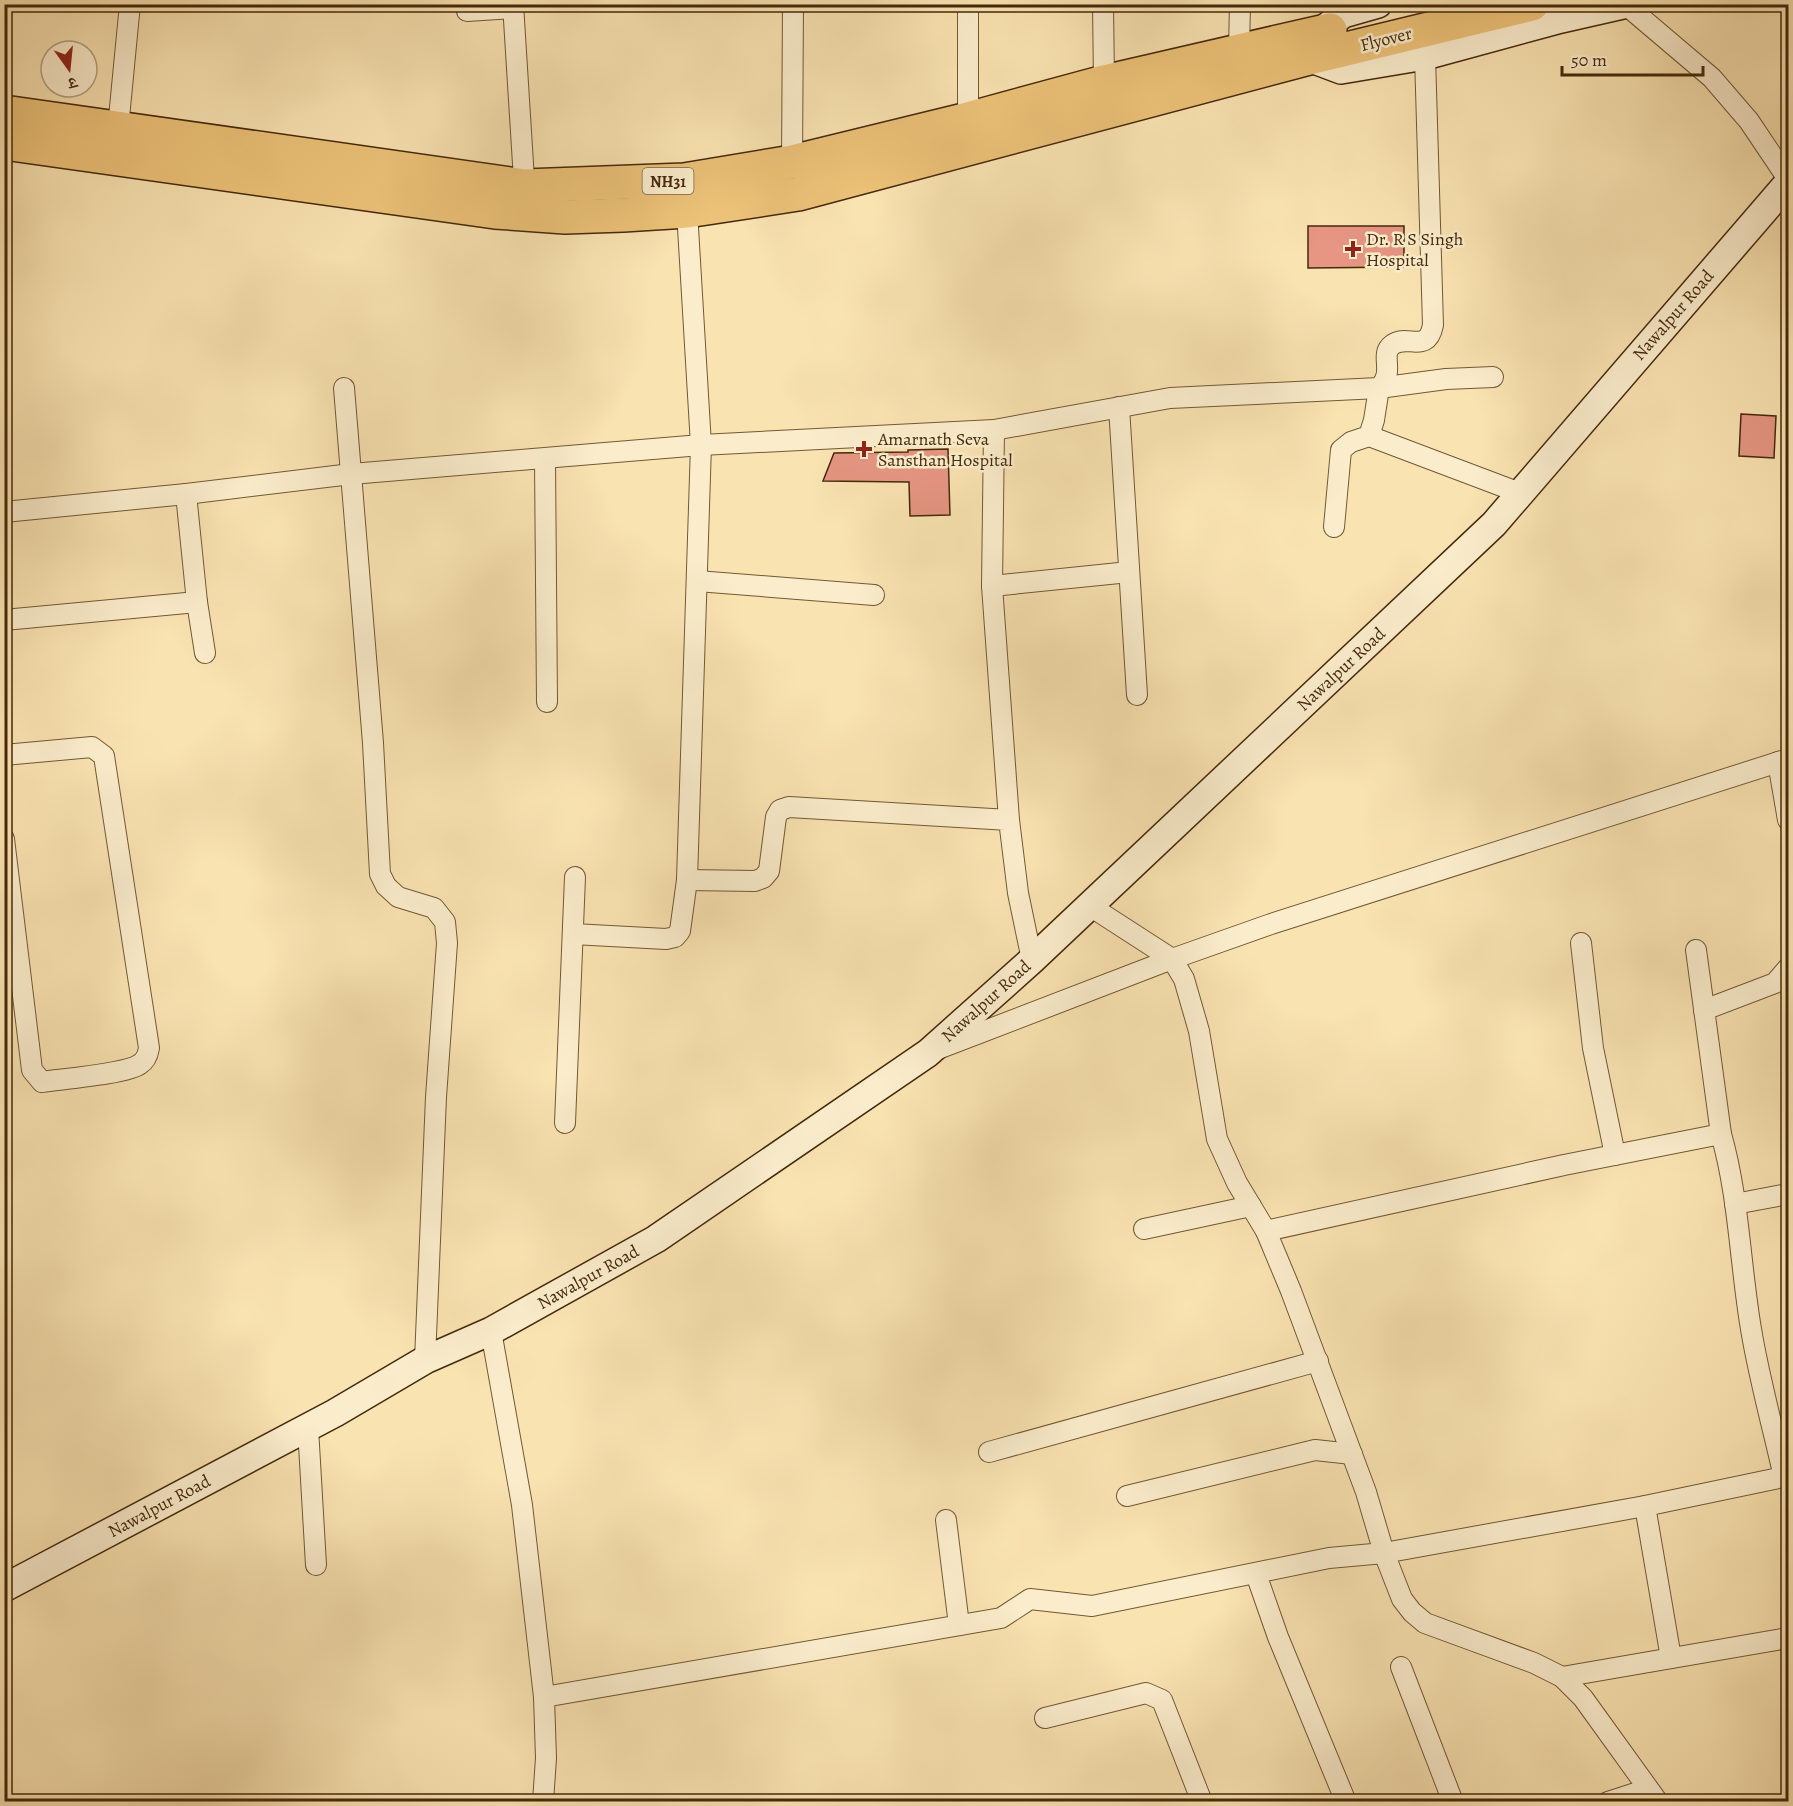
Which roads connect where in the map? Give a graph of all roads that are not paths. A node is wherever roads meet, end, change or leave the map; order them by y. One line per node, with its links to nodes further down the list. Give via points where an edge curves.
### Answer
1 (130, 4): 18 (street)
2 (793, 4): 20 (street)
3 (968, 4): 17 (street)
4 (1103, 4): 15 (street)
5 (1240, 4): 13 (street)
6 (1378, 4): 12 (street, via 1343,14)
7 (1433, 4): 12 (highway, Flyover / NH31)
8 (1532, 4): 12 (highway, Flyover / NH31)
9 (1627, 4): 14 (street); 21 (street, via 1712,78 1749,121)
10 (514, 6): 11 (street); 22 (street)
11 (467, 11)
12 (1314, 45): 13 (highway, NH31); 14 (street, via 1341,70); 23 (highway, NH31, via 798,194)
13 (1239, 50): 15 (highway, NH31)
14 (1425, 56): 26 (street, via 1433,325 1423,342 1389,347 1388,374)
15 (1104, 82): 17 (highway, NH31)
16 (4, 112): 18 (highway, NH31)
17 (968, 119): 20 (highway, NH31)
18 (118, 128): 22 (highway, NH31)
19 (4, 143): 22 (highway, NH31, via 495,212)
20 (792, 162): 22 (highway, NH31)
21 (1785, 191): 33 (street, Nawalpur Road)
22 (524, 200): 23 (highway, NH31, via 565,217)
23 (687, 211): 30 (street)
24 (1493, 377): 26 (street)
25 (344, 388): 32 (street)
26 (1379, 388): 27 (street, via 1170,398); 29 (street)
27 (1119, 407): 28 (street); 37 (street)
28 (994, 430): 30 (street); 39 (street)
29 (1369, 436): 33 (street); 36 (street, via 1341,450)
30 (701, 446): 31 (street); 38 (street)
31 (545, 460): 32 (street); 45 (street)
32 (351, 474): 34 (street); 71 (street, via 380,874 398,897 434,908 445,922 447,943)
33 (1520, 493): 53 (street, Nawalpur Road, via 1494,524)
34 (186, 494): 35 (street); 41 (street)
35 (4, 512)
36 (1334, 527)
37 (1129, 572): 39 (street); 44 (street)
38 (697, 581): 40 (street); 52 (street)
39 (992, 586): 48 (street)
40 (873, 595)
41 (197, 602): 42 (street); 43 (street)
42 (4, 620)
43 (205, 653)
44 (1137, 695)
45 (547, 702)
46 (4, 755): 50 (street, via 92,747 104,756 149,1048 140,1065 42,1082 32,1070)
47 (1783, 760): 49 (street); 57 (street)
48 (1009, 820): 52 (street, via 789,807 780,810 776,817 769,871 763,878); 58 (street)
49 (1788, 820)
50 (4, 839)
51 (575, 877): 54 (street)
52 (687, 880): 54 (street, via 680,931 675,937)
53 (1090, 906): 57 (street); 58 (street, Nawalpur Road)
54 (573, 934): 62 (street)
55 (1581, 943): 64 (street, via 1593,1048)
56 (1696, 950): 60 (street)
57 (1172, 958): 61 (street); 67 (street, via 1184,979 1199,1030 1217,1139)
58 (1032, 960): 61 (street, Nawalpur Road)
59 (1788, 968): 60 (street, via 1775,983)
60 (1704, 1010): 63 (street)
61 (927, 1053): 70 (street, Nawalpur Road, via 656,1239)
62 (565, 1123)
63 (1721, 1134): 64 (street); 66 (street)
64 (1615, 1155): 69 (street)
65 (1788, 1194): 66 (street)
66 (1735, 1204): 76 (street, via 1751,1329)
67 (1251, 1206): 68 (street); 69 (street)
68 (1144, 1229)
69 (1266, 1231): 72 (street)
70 (491, 1331): 71 (street, Nawalpur Road); 89 (street, via 522,1505)
71 (425, 1360): 73 (street, Nawalpur Road)
72 (1318, 1361): 74 (street); 75 (street)
73 (308, 1428): 81 (street); 83 (street, Nawalpur Road)
74 (989, 1452)
75 (1352, 1454): 77 (street, via 1315,1450); 80 (street)
76 (1786, 1476): 78 (street)
77 (1127, 1496)
78 (1645, 1506): 80 (street); 86 (street)
79 (946, 1520): 84 (street)
80 (1384, 1553): 82 (street, via 1329,1558); 88 (street, via 1402,1599 1425,1623)
81 (316, 1565)
82 (1256, 1574): 84 (street, via 1092,1606 1030,1599 1001,1618); 94 (street)
83 (4, 1588)
84 (959, 1625): 89 (street)
85 (1788, 1638): 86 (street)
86 (1671, 1658): 88 (street)
87 (1401, 1667): 95 (street)
88 (1562, 1677): 91 (street, via 1583,1698)
89 (544, 1697): 92 (street)
90 (1045, 1718): 93 (street, via 1146,1693 1154,1695 1162,1700)
91 (1653, 1795): 96 (street)
92 (543, 1802)
93 (1202, 1802)
94 (1346, 1802)
95 (1453, 1802)
96 (1608, 1802)

